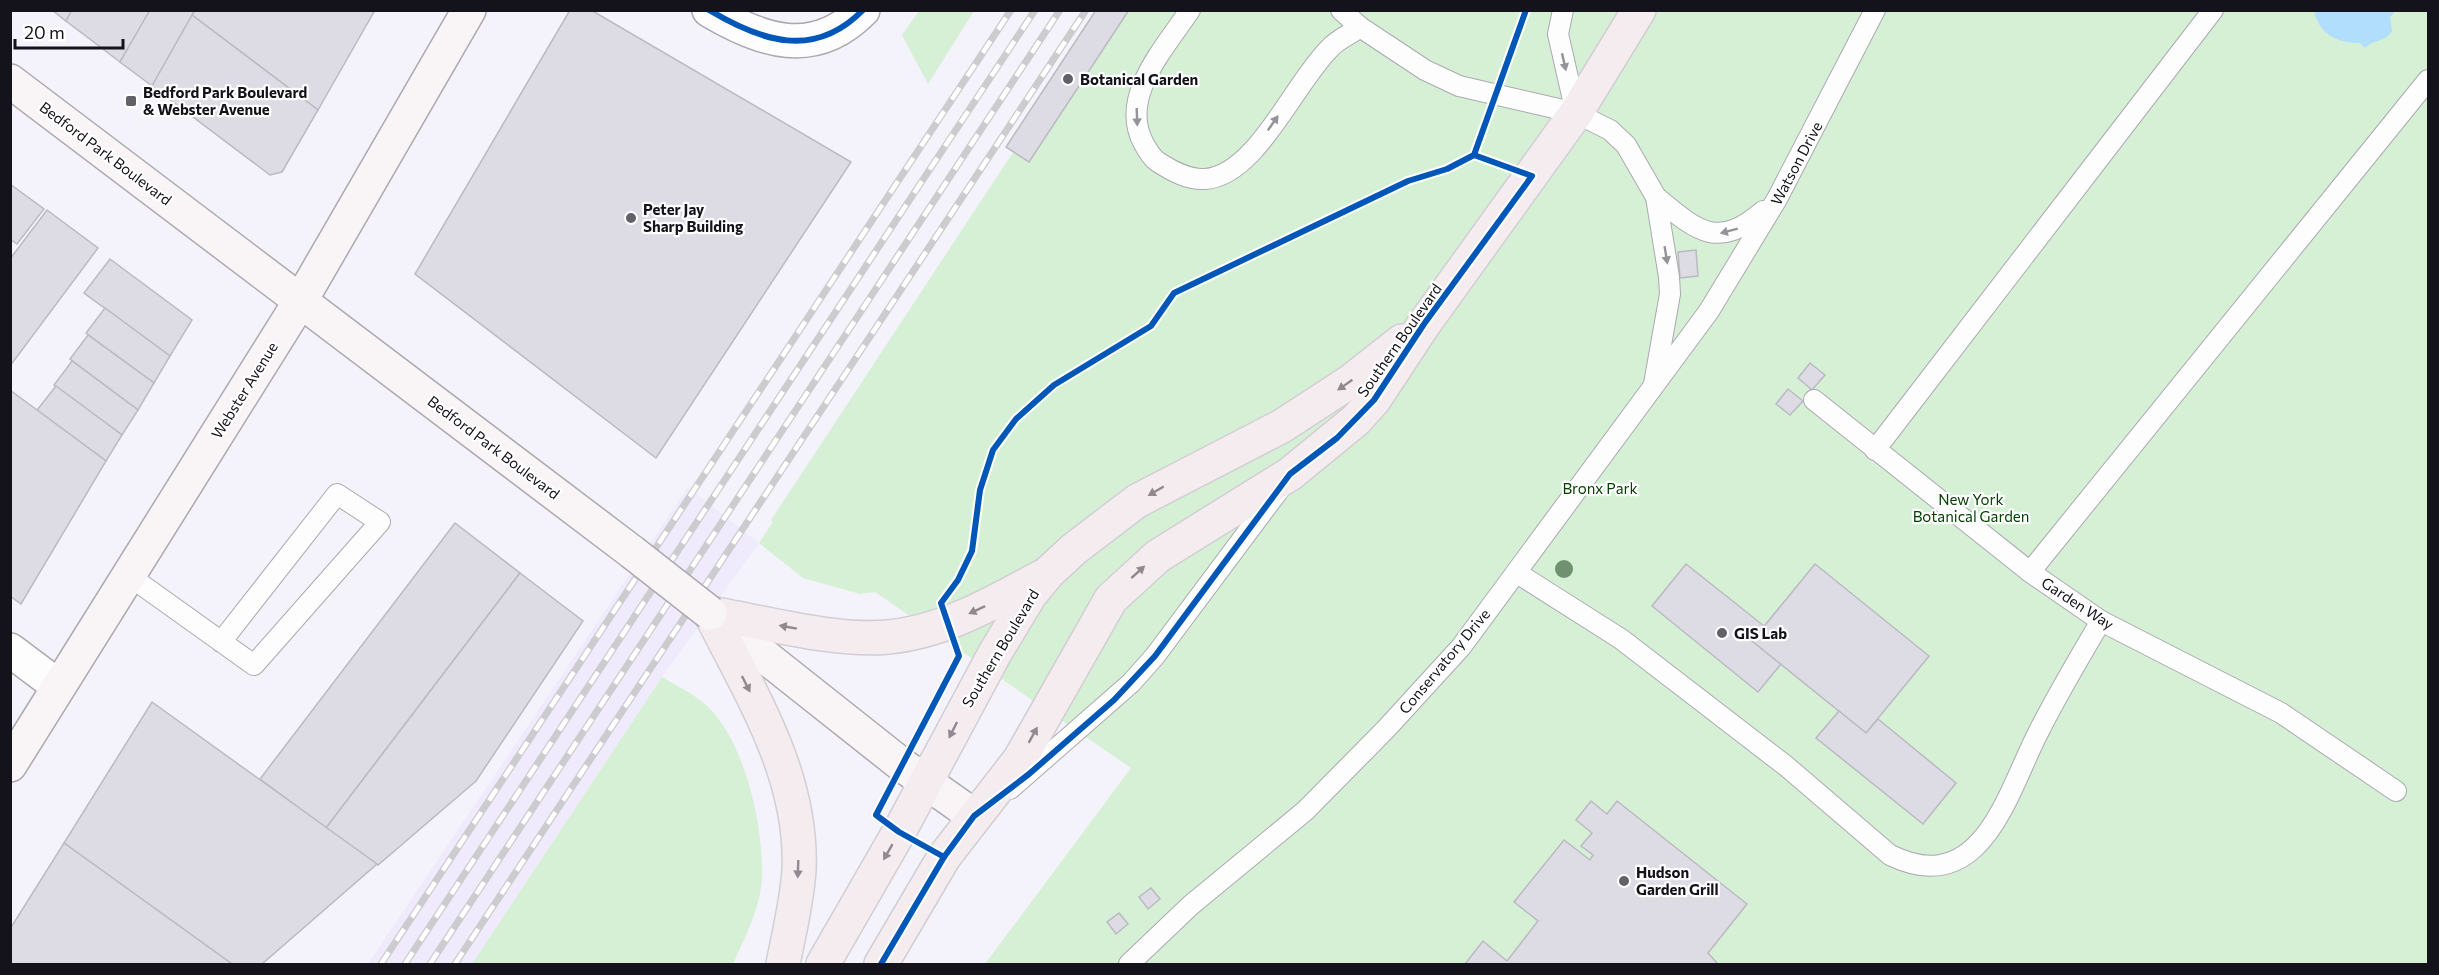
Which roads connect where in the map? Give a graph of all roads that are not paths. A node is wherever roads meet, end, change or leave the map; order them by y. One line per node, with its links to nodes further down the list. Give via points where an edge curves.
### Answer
1 (469, 10): 16 (main road, Webster Avenue)
2 (709, 10): 3 (street, via 749,32 782,41 817,38 848,24)
3 (863, 10)
4 (1190, 10): 10 (lane, one-way to 10, via 1148,75 1136,110 1139,134 1155,159 1192,178 1218,177 1244,163 1331,46)
5 (1341, 10): 10 (lane)
6 (1563, 10): 13 (lane, one-way to 13, via 1558,34)
7 (1639, 10): 13 (main road, Southern Boulevard)
8 (1875, 10): 15 (lane, Watson Drive)
9 (2214, 10): 21 (lane)
10 (1360, 27): 13 (lane, via 1425,70 1459,86)
11 (2428, 80): 23 (lane)
12 (10, 81): 16 (main road, Bedford Park Boulevard)
13 (1576, 113): 14 (lane, via 1610,130 1626,145); 18 (main road, Southern Boulevard)
14 (1656, 197): 15 (lane, one-way to 14, via 1747,226 1708,234 1692,227); 19 (lane, one-way to 19, via 1670,294)
15 (1777, 199): 17 (lane, Watson Drive)
16 (301, 300): 26 (main road, Webster Avenue); 27 (main road, Bedford Park Boulevard, bridge)
17 (1709, 311): 19 (lane, Conservatory Drive)
18 (1424, 324): 22 (main road, Southern Boulevard, via 1374,400 1337,438); 24 (main road, Southern Boulevard, one-way to 24, via 1351,381 1282,426 1137,501)
19 (1654, 387): 25 (lane, Conservatory Drive)
20 (1814, 400): 21 (lane, Garden Way)
21 (1875, 450): 23 (lane, Garden Way)
22 (1290, 474): 35 (lane, via 1131,683 1029,774); 35 (main road, Southern Boulevard, one-way to 22, via 1020,759 1111,599 1158,556)
23 (2030, 572): 28 (lane, Garden Way)
24 (1048, 573): 27 (main road, one-way to 27, via 958,619 889,637 846,636); 33 (main road, Southern Boulevard, one-way to 33, via 1013,622)
25 (1517, 573): 28 (lane, via 1621,639 1786,766 1890,855 1923,866 1940,866 1956,860 2000,818 2036,735); 39 (lane, Conservatory Drive, via 1461,646 1313,803 1191,905)
26 (128, 575): 29 (lane); 31 (main road, Webster Avenue)
27 (710, 613): 33 (main road, Bedford Park Boulevard); 36 (main road, one-way to 36, via 777,746 793,799 799,868)
28 (2101, 621): 34 (lane, Garden Way, via 2282,713)
29 (221, 642): 29 (lane, via 254,665 380,522 337,494)
30 (10, 650): 31 (street)
31 (58, 686): 32 (main road, Webster Avenue)
32 (10, 765)
33 (927, 782): 35 (main road, Bedford Park Boulevard); 37 (main road, Southern Boulevard, one-way to 37)
34 (2396, 791)
35 (974, 816): 38 (main road, Southern Boulevard, via 944,857)
36 (783, 964)
37 (823, 964)
38 (881, 964)
39 (1129, 964)

